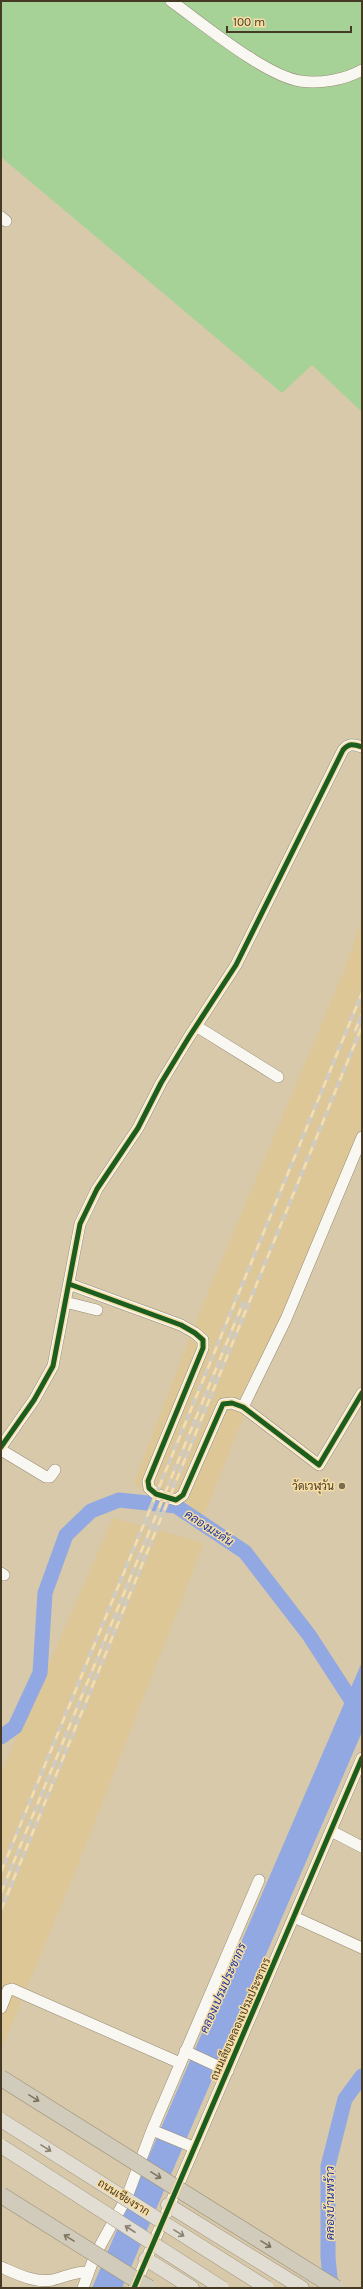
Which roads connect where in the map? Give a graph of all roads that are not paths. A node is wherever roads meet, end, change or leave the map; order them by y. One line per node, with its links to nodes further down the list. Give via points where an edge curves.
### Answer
1 (171, 1): 2 (street, via 253,60 299,81 314,82 347,77)
2 (362, 70)
3 (362, 747): 4 (street, via 347,745 343,750 236,965)
4 (196, 1026): 5 (street); 7 (street, via 161,1083 138,1128 86,1209 80,1224)
5 (278, 1077)
6 (362, 1137): 11 (street, via 273,1349)
7 (69, 1284): 8 (street); 11 (street, via 181,1325 195,1332 203,1340 203,1348 148,1481 152,1492 180,1499 223,1404 232,1403)
8 (65, 1302): 9 (street); 12 (street, via 53,1366 34,1400)
9 (97, 1310)
10 (362, 1393): 11 (street, via 319,1465)
11 (243, 1407)
12 (1, 1447)
13 (1, 1450): 14 (street, via 46,1477 50,1477)
14 (55, 1470)
15 (362, 1758): 16 (street, ถนนเลียบคลองเปรมประชากร)
16 (331, 1831): 17 (street); 19 (street, ถนนเลียบคลองเปรมประชากร)
17 (362, 1847)
18 (259, 1880): 22 (street)
19 (294, 1918): 20 (street); 24 (street, ถนนเลียบคลองเปรมประชากร)
20 (362, 1948)
21 (1, 2008): 23 (street, via 8,1990 12,1989)
22 (187, 2051): 23 (street); 24 (street)
23 (180, 2063): 27 (street)
24 (224, 2069): 29 (street, ถนนเลียบคลองเปรมประชากร)
25 (1, 2078): 42 (highway, one-way to 42, bridge)
26 (1, 2120): 40 (main road, ถนนเชียงราก, one-way to 40, bridge)
27 (154, 2131): 29 (street); 34 (street, via 127,2197 100,2244)
28 (1, 2146): 39 (main road, one-way to 28, bridge)
29 (189, 2146): 31 (street, ถนนเลียบคลองเปรมประชากร)
30 (1, 2195): 37 (highway, one-way to 30, bridge)
31 (168, 2206): 32 (street, ถนนเลียบคลองเปรมประชากร); 41 (main road)
32 (146, 2259): 36 (street, ถนนเลียบคลองเปรมประชากร); 38 (main road)
33 (1, 2268): 34 (street, via 30,2279 44,2281 81,2271)
34 (88, 2272): 35 (street)
35 (83, 2288)
36 (134, 2288)
37 (149, 2288)
38 (192, 2288)
39 (222, 2288)
40 (267, 2288)
41 (302, 2288)
42 (336, 2288)

